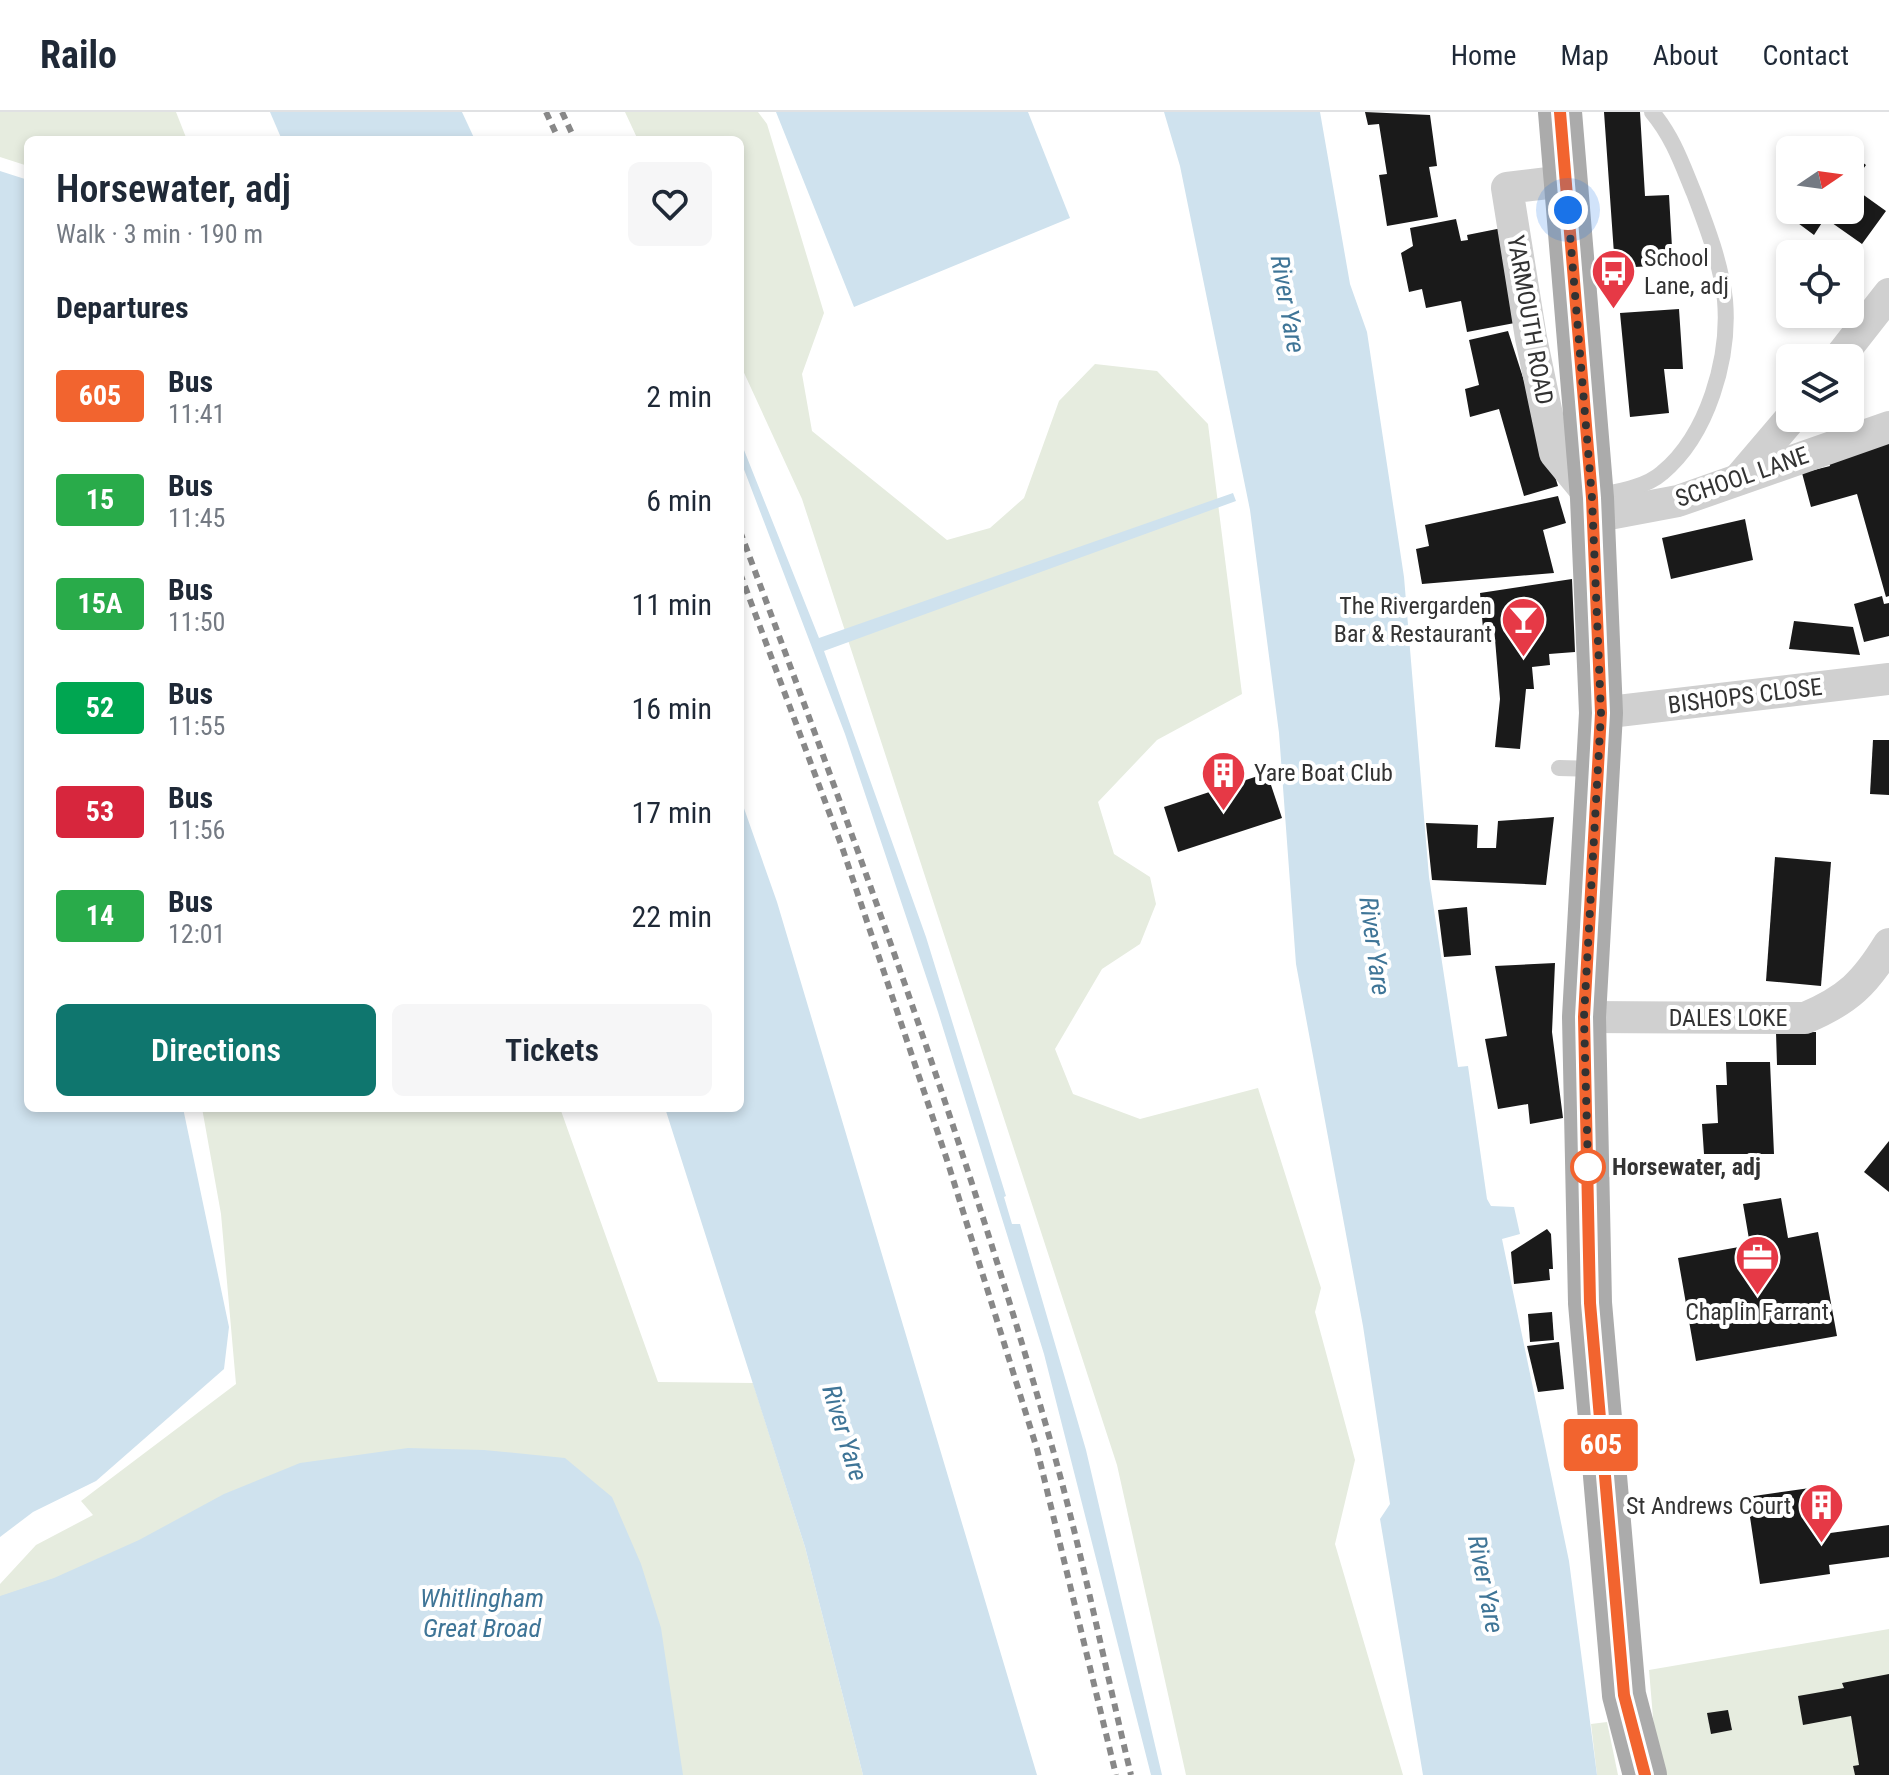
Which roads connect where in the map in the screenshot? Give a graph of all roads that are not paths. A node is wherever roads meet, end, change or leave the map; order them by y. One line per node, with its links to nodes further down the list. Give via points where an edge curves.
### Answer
1 (1560, 112): 3 (main road, YARMOUTH ROAD)
2 (1652, 112): 9 (lane, via 1670,134 1709,234 1725,300 1720,375 1684,452 1660,475)
3 (1565, 181): 9 (main road, YARMOUTH ROAD); 9 (street, YARMOUTH ROAD, via 1507,188 1555,453)
4 (1889, 294): 5 (street)
5 (1850, 344)
6 (1889, 427): 8 (street, SCHOOL LANE)
7 (1779, 432): 8 (street)
8 (1739, 479): 9 (street, SCHOOL LANE, via 1678,501)
9 (1592, 507): 11 (main road, YARMOUTH ROAD)
10 (1889, 679): 11 (street, BISHOPS CLOSE)
11 (1601, 713): 13 (main road, YARMOUTH ROAD, via 1578,768)
12 (1889, 944): 13 (street, DALES LOKE, via 1867,979 1834,1005 1805,1018)
13 (1584, 1017): 14 (main road, YARMOUTH ROAD, via 1590,1303 1601,1454 1624,1695)
14 (1645, 1775)

